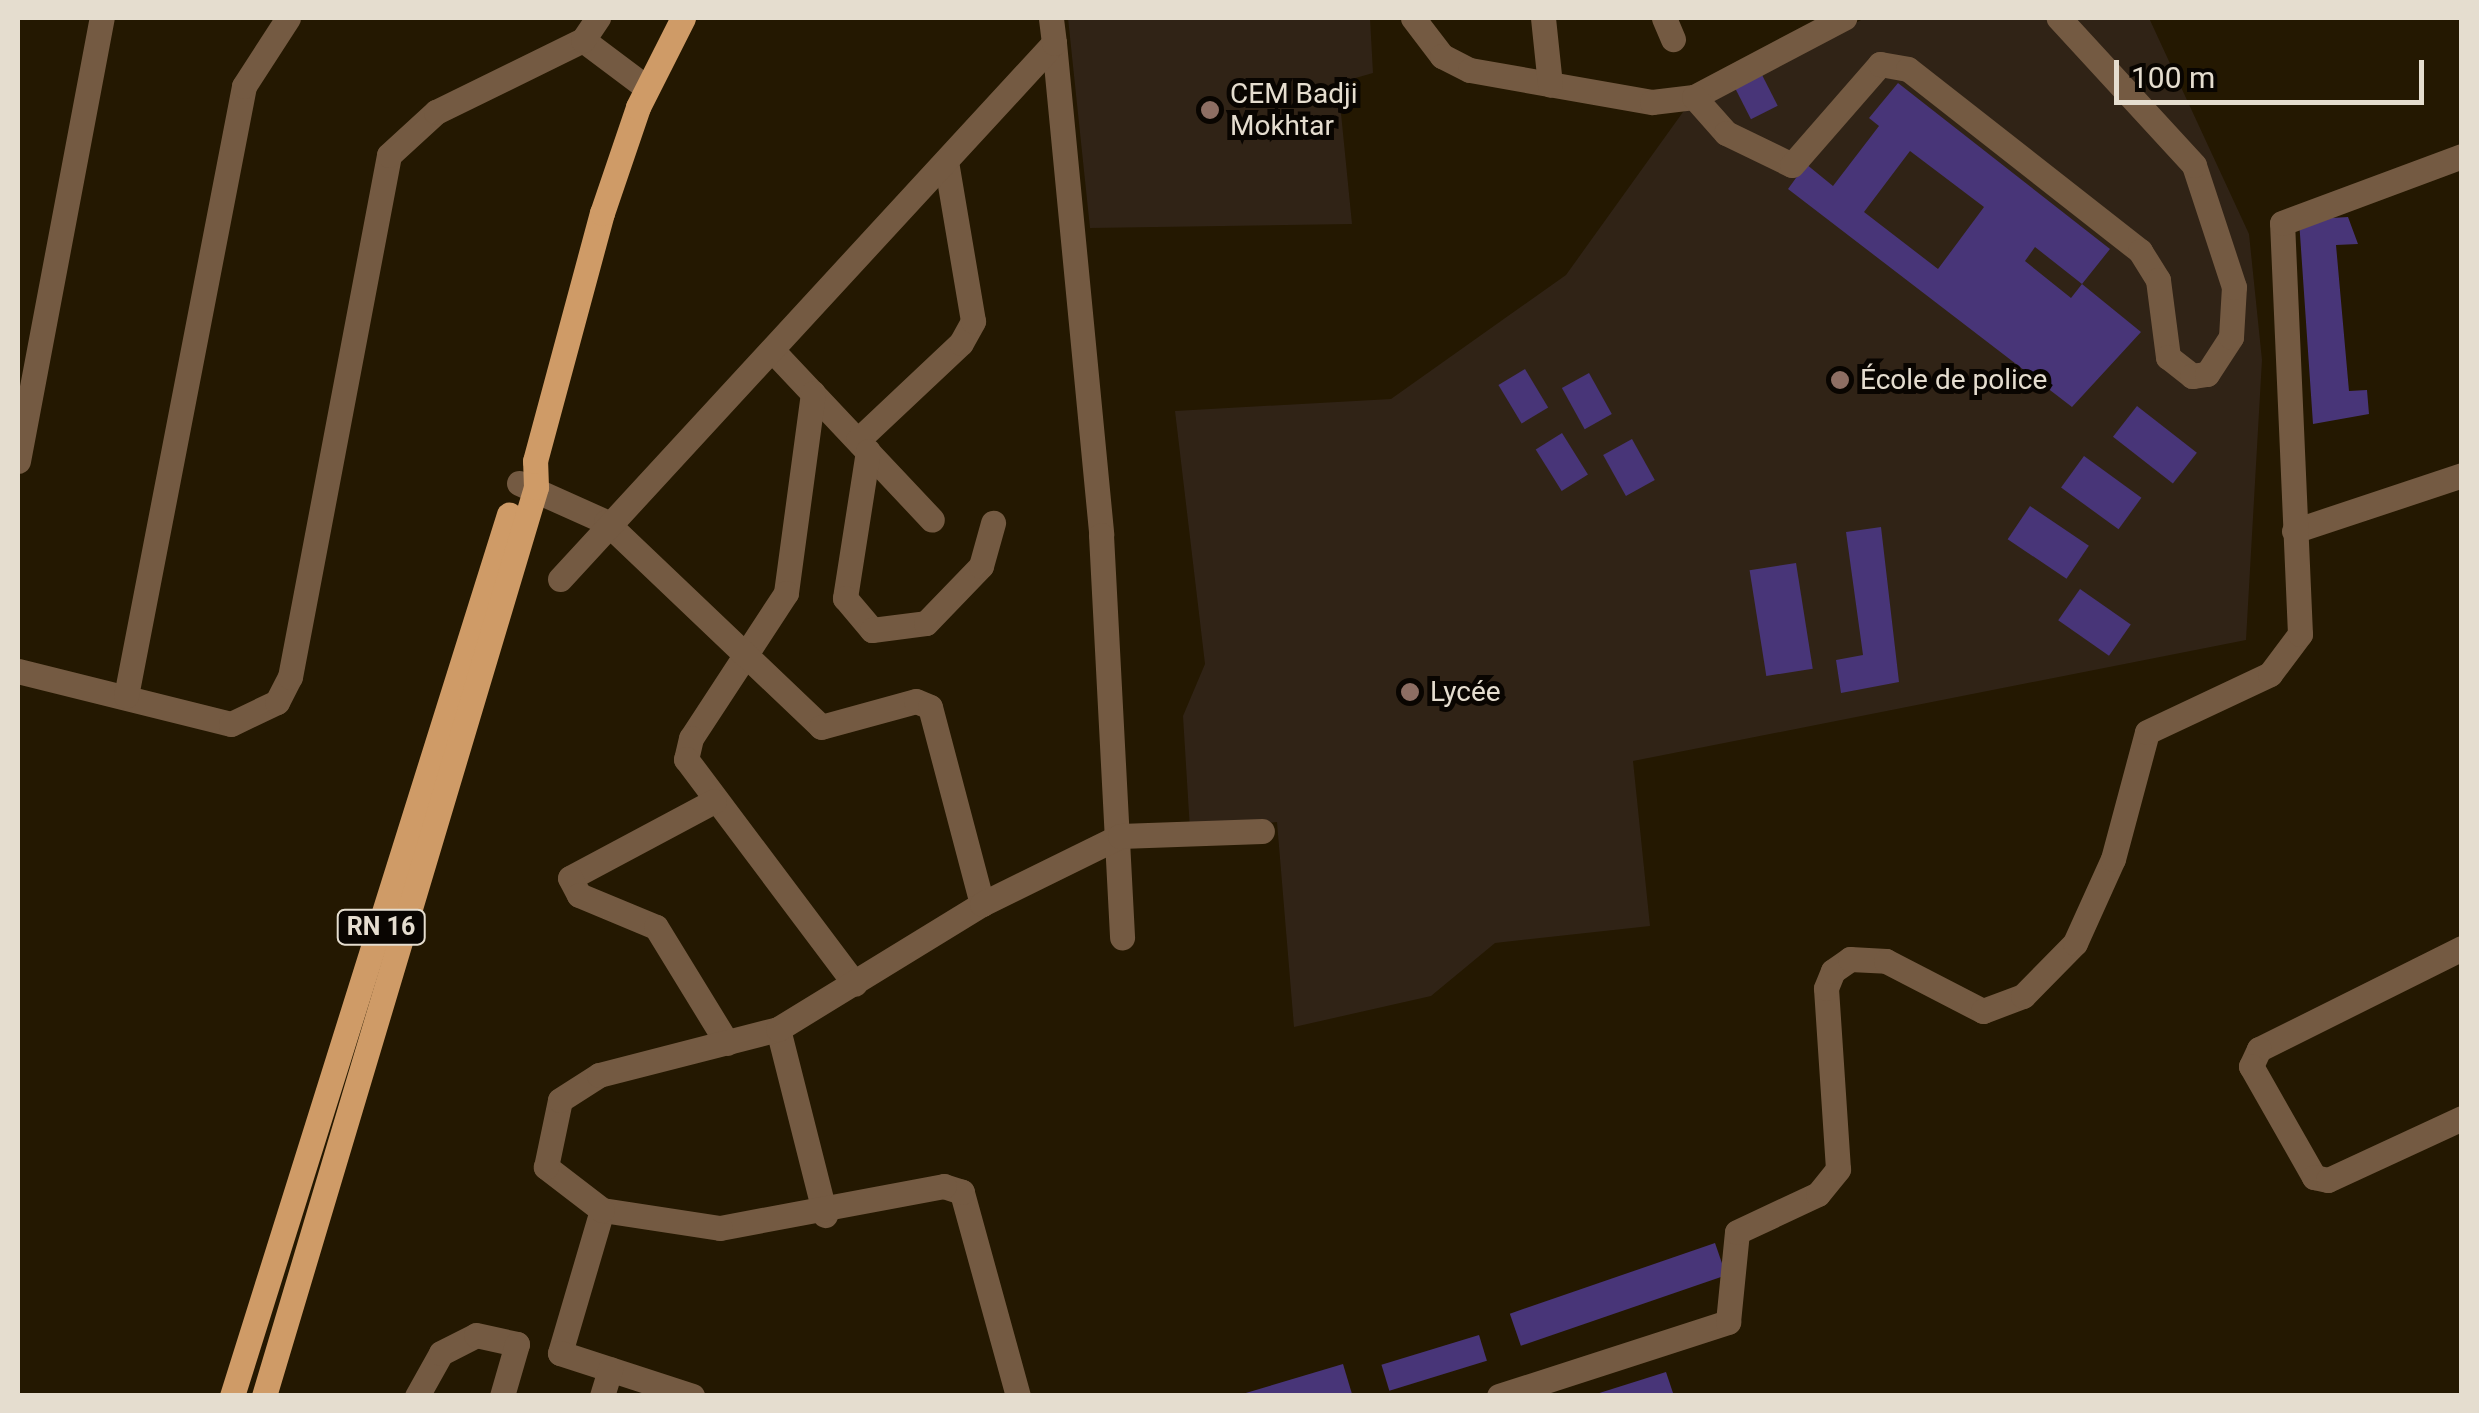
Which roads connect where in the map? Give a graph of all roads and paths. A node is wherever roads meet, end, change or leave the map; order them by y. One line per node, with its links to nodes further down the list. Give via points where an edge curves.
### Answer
1 (102, 18): 19 (street)
2 (288, 18): 29 (street, via 244,86)
3 (598, 18): 10 (street)
4 (684, 18): 12 (main road, RN 16)
5 (1413, 18): 11 (street, via 1442,56 1470,70)
6 (1543, 18): 11 (street)
7 (1844, 18): 13 (street)
8 (2059, 18): 13 (street, via 2194,165 2234,287 2231,337 2207,374 2192,376 2168,357 2158,280 2140,251 1908,69 1880,64 1792,166 1726,133)
9 (1053, 30): 15 (street); 32 (street)
10 (583, 40): 12 (street); 29 (street, via 436,112 389,155 290,678 277,702 230,724)
11 (1550, 86): 13 (street, via 1652,102)
12 (647, 88): 21 (main road, RN 16, via 580,286)
13 (1694, 97)
14 (2462, 156): 25 (street, via 2282,223)
15 (946, 161): 16 (street); 18 (street, via 973,320 961,343)
16 (772, 350): 17 (street); 23 (street)
17 (813, 394): 18 (street); 27 (street, via 786,593)
18 (863, 446): 22 (street); 24 (street, via 845,598 872,630 926,623 980,566)
19 (18, 461)
20 (2462, 476): 25 (street)
21 (528, 485): 23 (street); 45 (main road, RN 16); 46 (main road, RN 16)
22 (932, 520)
23 (606, 522): 26 (street); 27 (street)
24 (993, 523)
25 (2294, 532): 52 (street, via 2300,634 2286,660 2147,732 2088,920 2022,996 1983,1011 1886,961 1850,959 1833,972 1826,988 1838,1169 1818,1194 1737,1232 1728,1322)
26 (560, 579)
27 (747, 658): 30 (street, via 686,748); 33 (street, via 830,730 916,701 930,707)
28 (18, 672): 29 (street)
29 (126, 696)
30 (714, 801): 36 (street); 38 (street, via 570,878 579,896 656,927)
31 (1262, 830): 32 (street)
32 (1120, 836): 33 (street); 34 (street)
33 (982, 904): 36 (street)
34 (1122, 937)
35 (2462, 948): 39 (street, via 2259,1049 2251,1066 2314,1178 2328,1180)
36 (855, 984): 37 (street)
37 (778, 1030): 38 (street); 41 (street)
38 (727, 1044): 40 (street, via 568,1090 546,1167)
39 (2462, 1118)
40 (602, 1210): 41 (street, via 720,1228); 43 (street)
41 (826, 1215): 51 (street, via 944,1186 962,1192)
42 (517, 1344): 43 (street); 47 (street, via 460,1340); 48 (street)
43 (560, 1353): 44 (street)
44 (610, 1369): 49 (street); 50 (street)
45 (232, 1396)
46 (264, 1396)
47 (417, 1396)
48 (502, 1396)
49 (602, 1396)
50 (692, 1396)
51 (1018, 1396)
52 (1499, 1396)

